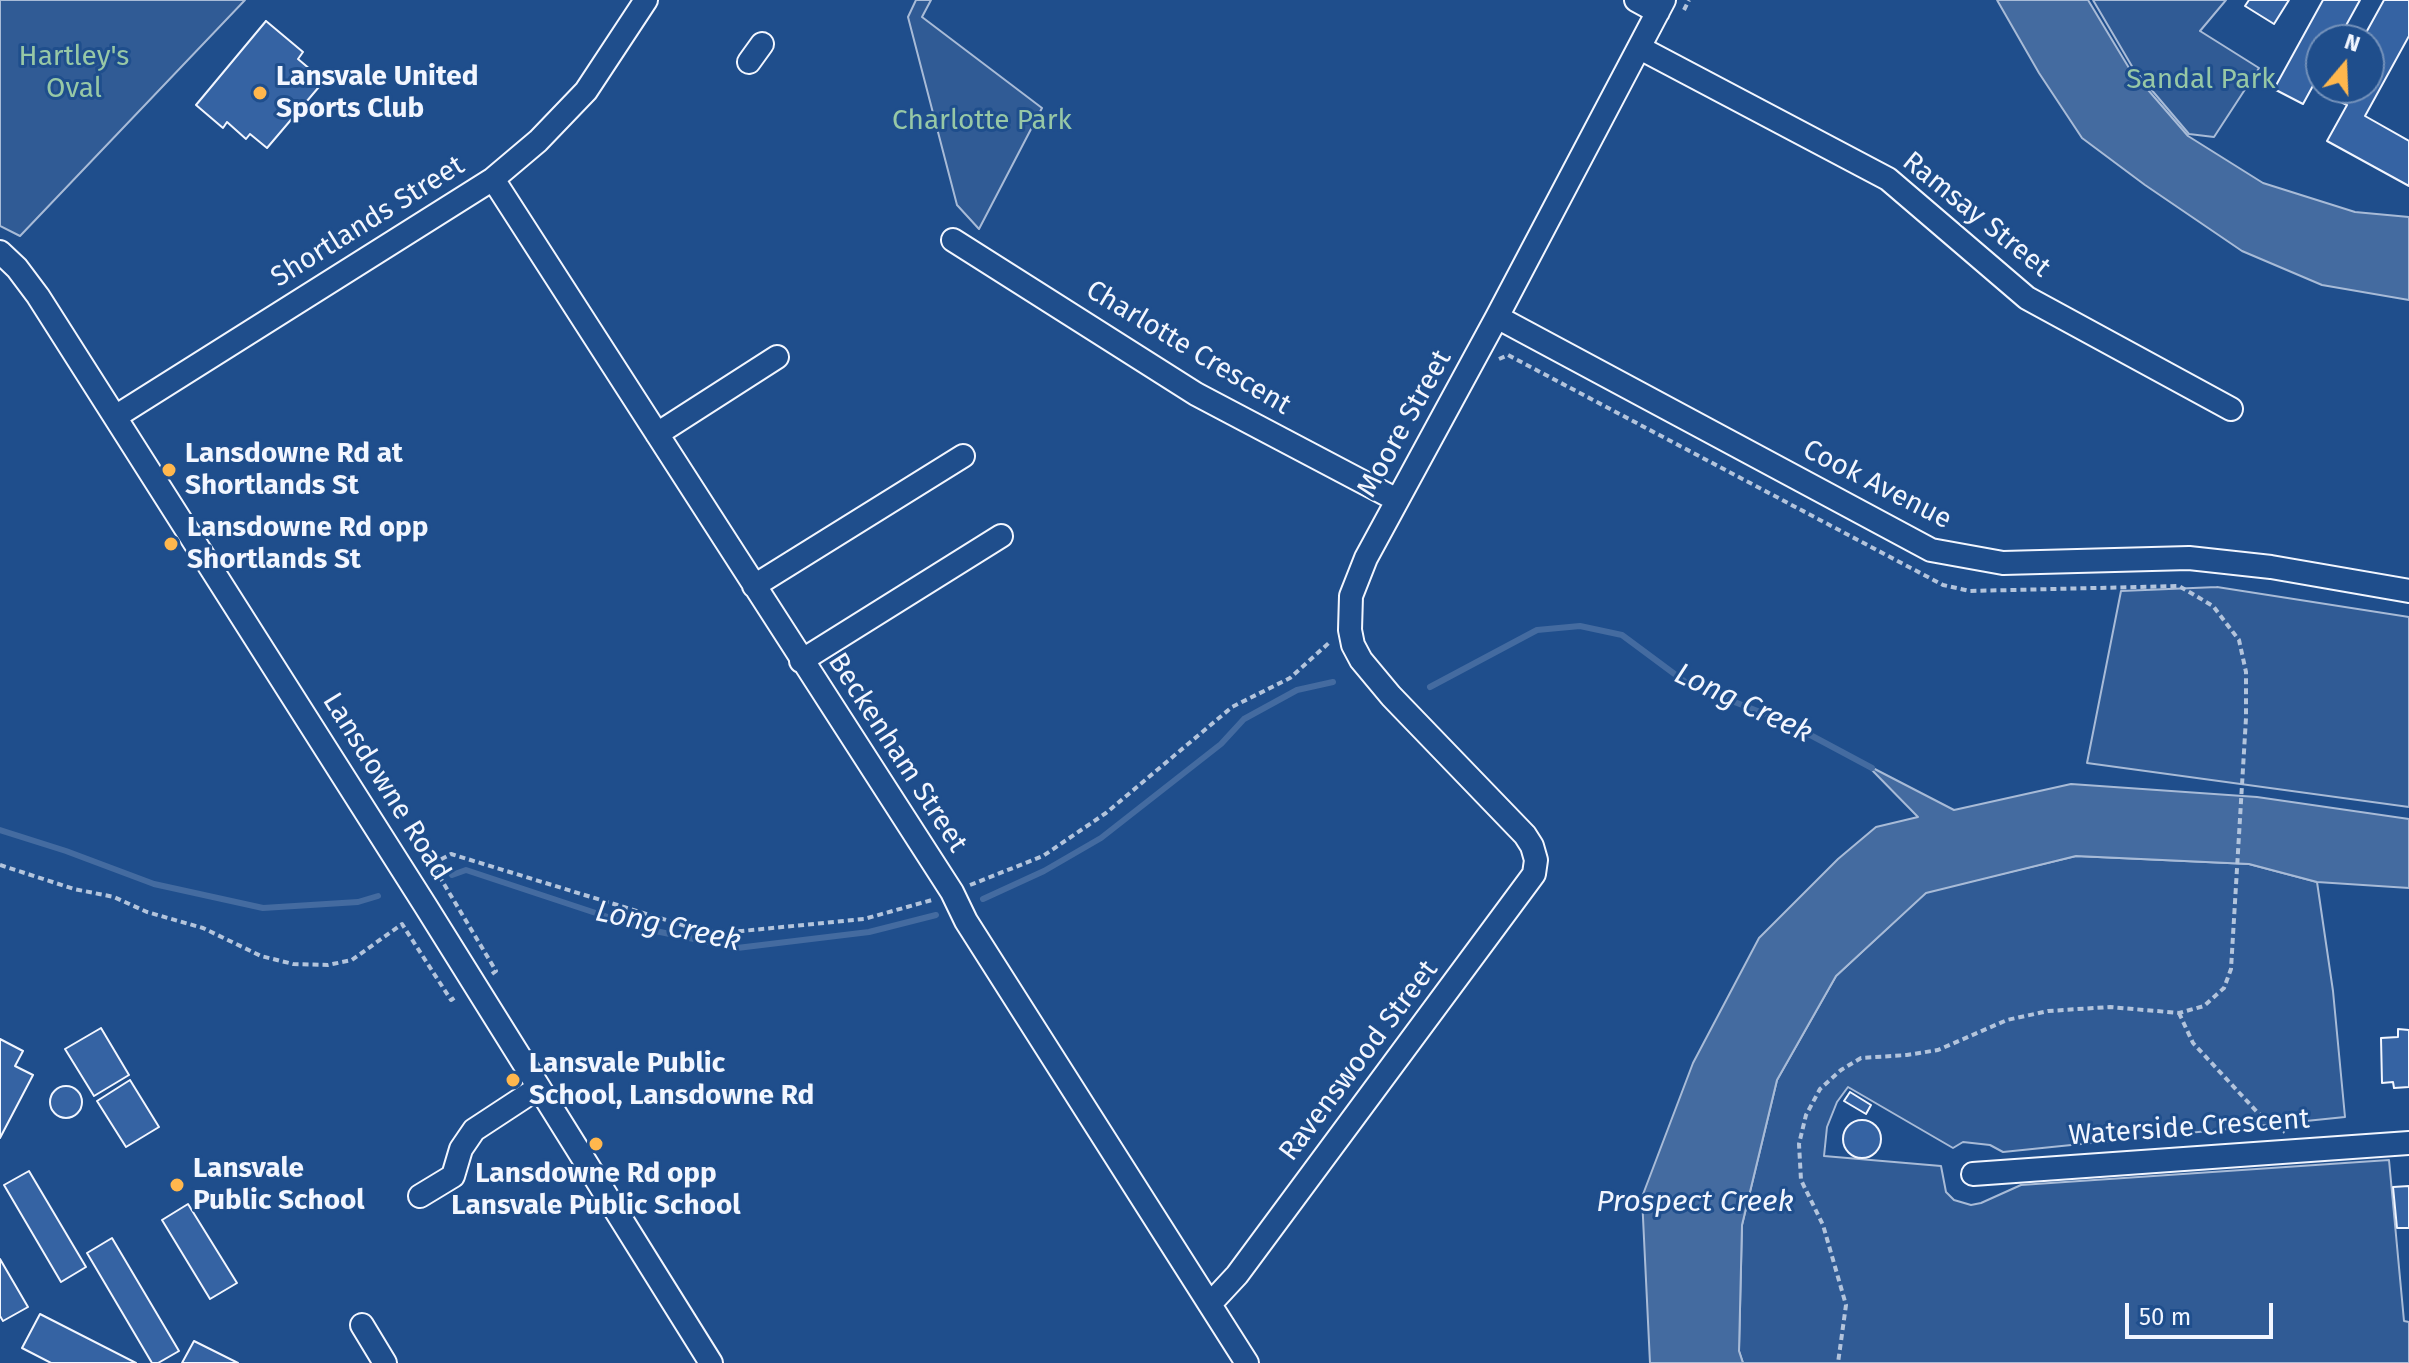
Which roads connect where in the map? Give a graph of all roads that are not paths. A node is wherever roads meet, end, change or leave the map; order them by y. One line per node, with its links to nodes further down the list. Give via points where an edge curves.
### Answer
1 (646, 0): 5 (street, Shortlands Street, via 586,91)
2 (1636, 0): 3 (street)
3 (1661, 6): 4 (street, Moore Street)
4 (1640, 48): 8 (street, Moore Street); 10 (street, Ramsay Street, via 1888,179 2027,298)
5 (493, 179): 11 (street, Shortlands Street); 12 (street, Beckenham Street)
6 (953, 240): 14 (street, Charlotte Crescent, via 1196,394)
7 (0, 252): 11 (street, Lansdowne Road, via 38,296)
8 (1497, 317): 14 (street, Moore Street); 17 (street, Cook Avenue, via 1931,550 2003,563 2189,558)
9 (777, 357): 12 (street)
10 (2231, 409)
11 (115, 417): 20 (street, Lansdowne Road)
12 (657, 434): 16 (street, Beckenham Street)
13 (963, 456): 16 (street)
14 (1397, 500): 19 (street, Moore Street, via 1356,577 1349,616 1353,645 1375,680)
15 (1001, 536): 18 (street)
16 (754, 586): 18 (street, Beckenham Street)
17 (2409, 591)
18 (801, 661): 24 (street, Beckenham Street)
19 (1532, 846): 24 (street, Ravenswood Street, via 1534,874 1525,888 1237,1275)
20 (538, 1088): 23 (street, via 474,1130 453,1176); 27 (street, Lansdowne Road)
21 (2409, 1143): 22 (street, Waterside Crescent)
22 (1973, 1174)
23 (420, 1196)
24 (1210, 1304): 28 (street, Beckenham Street)
25 (362, 1325): 26 (street)
26 (385, 1363)
27 (711, 1363)
28 (1247, 1363)

